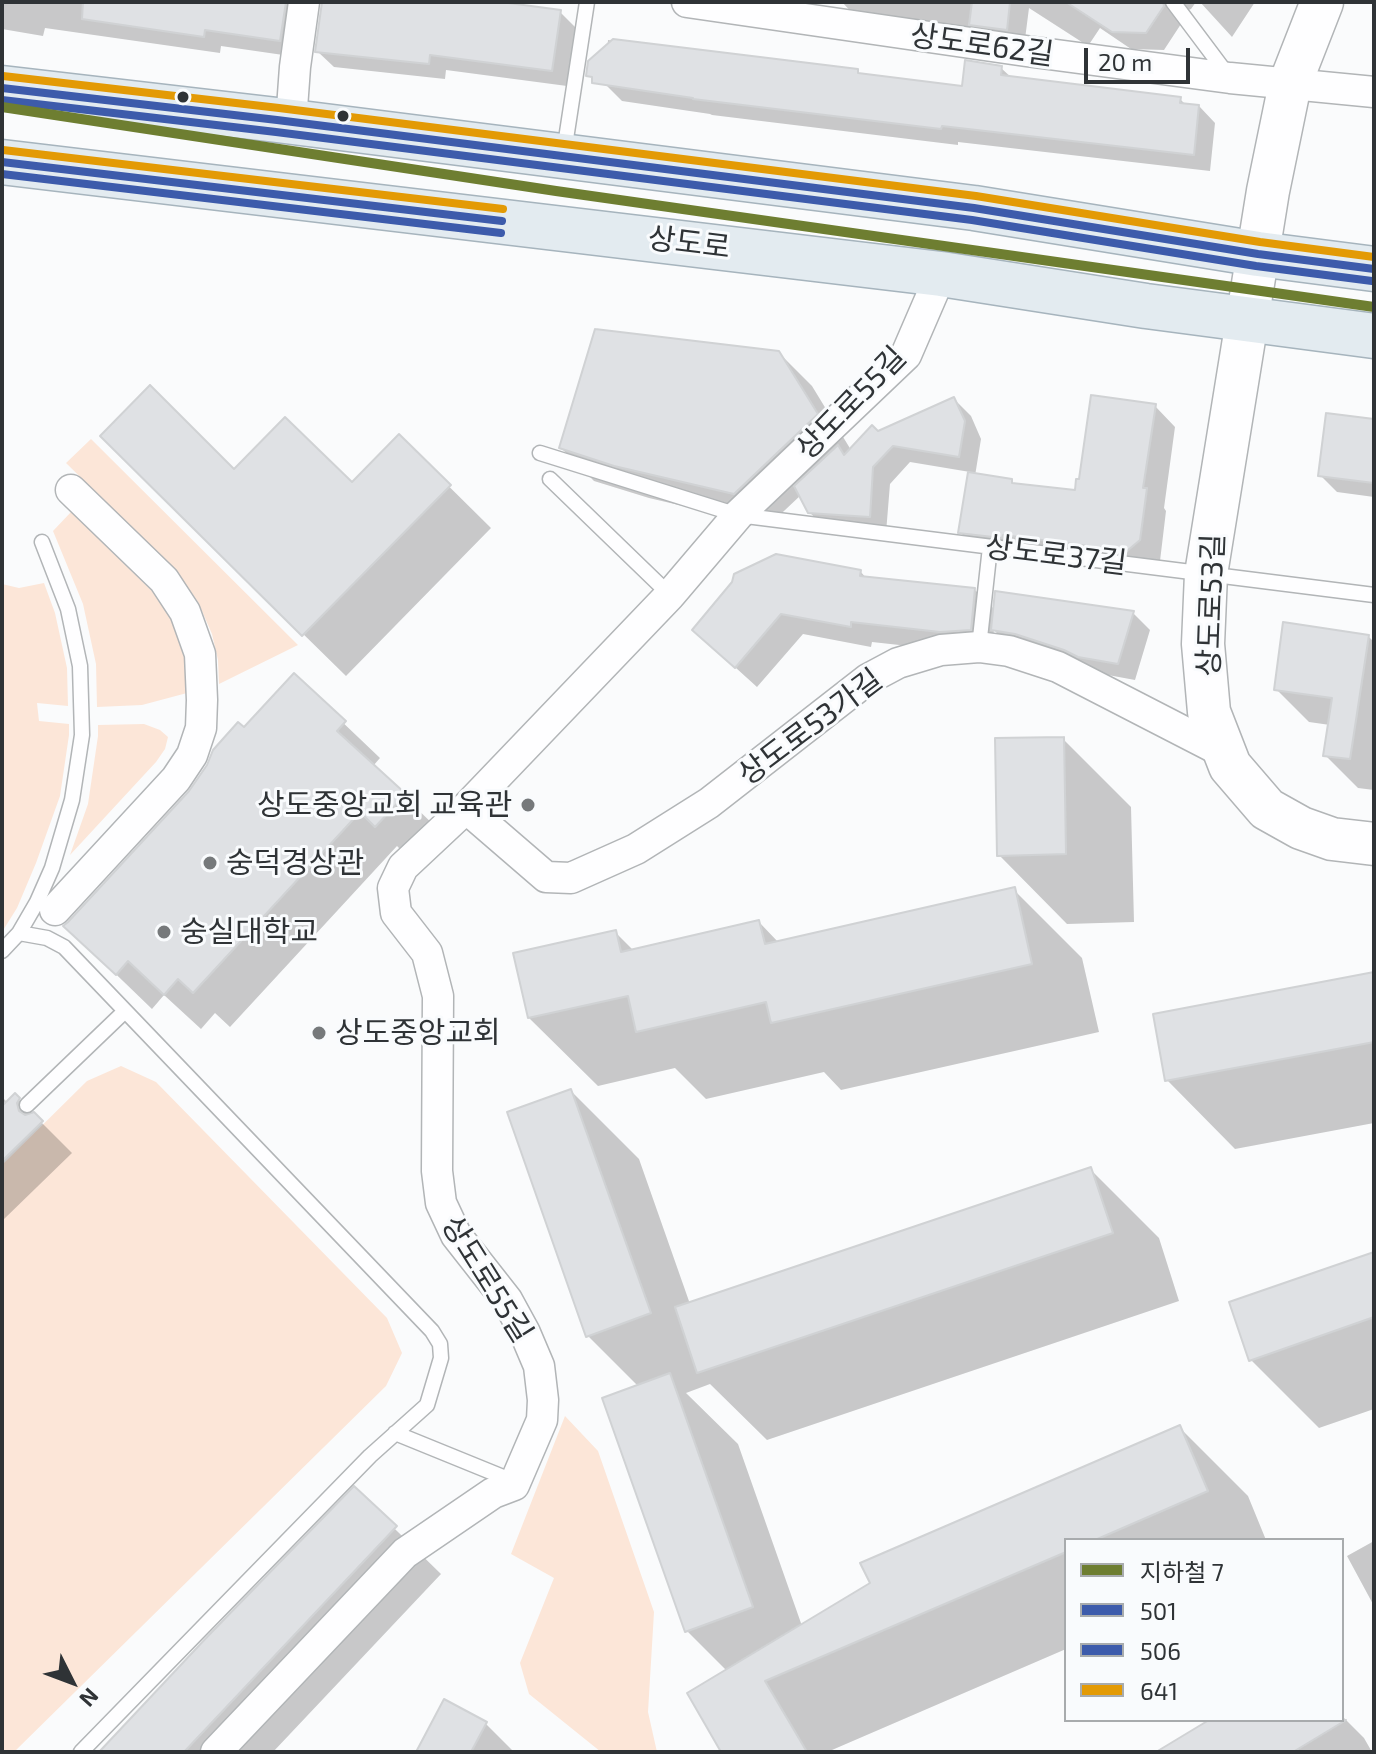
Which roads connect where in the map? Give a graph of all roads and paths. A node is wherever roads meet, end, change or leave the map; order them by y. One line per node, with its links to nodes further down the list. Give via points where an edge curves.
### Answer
1 (304, 2): 10 (street)
2 (587, 2): 11 (lane)
3 (687, 2): 6 (street, 상도로62길)
4 (1173, 2): 6 (lane)
5 (1322, 2): 7 (street, 상도로53길)
6 (1230, 78): 7 (street, 상도로62길)
7 (1290, 84): 9 (street, 상도로62길); 13 (street, 상도로53길)
8 (2, 88): 10 (main road)
9 (1374, 92)
10 (291, 122): 11 (main road)
11 (563, 158): 13 (main road, via 974,208)
12 (2, 162): 15 (main road, 상도로)
13 (1258, 254): 14 (main road); 16 (street, 상도로53길)
14 (1374, 269)
15 (941, 274): 16 (main road, 상도로); 21 (street, 상도로55길, via 906,355)
16 (1234, 317): 17 (main road, 상도로); 24 (street, 상도로53길)
17 (1374, 336)
18 (540, 453): 21 (lane)
19 (550, 479): 25 (lane)
20 (71, 490): 31 (street, via 164,580 185,612 200,654 201,728 176,779)
21 (738, 515): 23 (lane, 상도로37길); 25 (street, 상도로55길)
22 (42, 542): 32 (lane, via 68,609 80,666 82,735 72,800 52,868)
23 (990, 547): 24 (lane, 상도로37길); 27 (lane)
24 (1206, 574): 26 (lane, 상도로37길); 28 (street, 상도로53길, via 1203,644 1209,712)
25 (670, 595): 29 (street, 상도로55길)
26 (1374, 595)
27 (979, 647): 28 (street, 상도로53가길, via 1058,667); 29 (street, 상도로53가길, via 941,650 868,679 709,803 636,849 571,878 546,877)
28 (1225, 753): 30 (street, 상도로53길, via 1267,809 1332,839)
29 (466, 808): 37 (street, 상도로55길, via 403,867 393,888 396,913 427,953 438,996 441,1203 456,1235 507,1300 539,1366 542,1420)
30 (1374, 844)
31 (55, 910)
32 (19, 933): 33 (lane); 34 (lane, via 64,947)
33 (2, 951)
34 (125, 1011): 35 (lane); 36 (lane, via 432,1331 441,1358 427,1405)
35 (27, 1105)
36 (395, 1433): 37 (lane); 38 (lane)
37 (515, 1482): 39 (street, via 405,1553)
38 (81, 1752)
39 (216, 1752)

